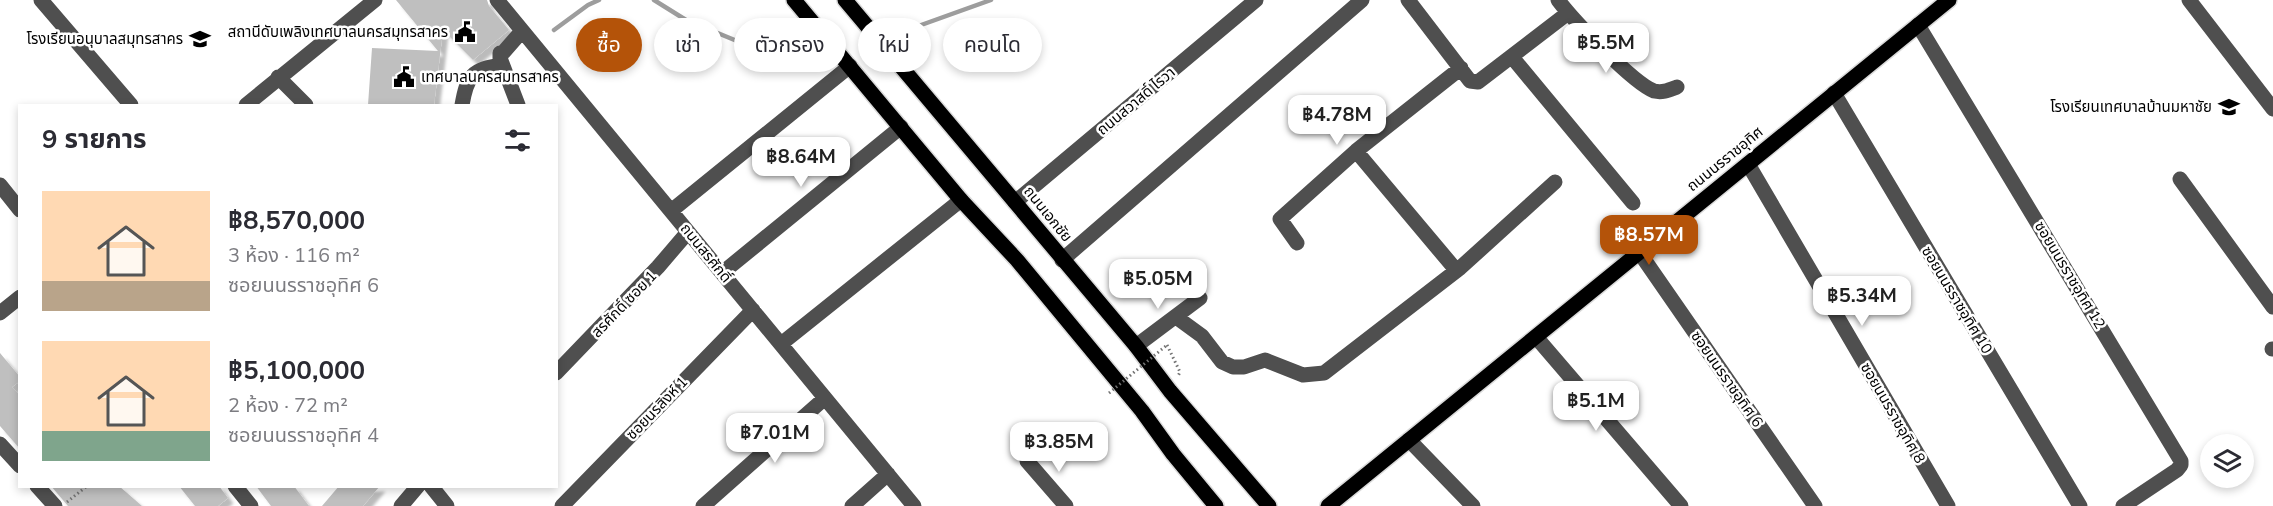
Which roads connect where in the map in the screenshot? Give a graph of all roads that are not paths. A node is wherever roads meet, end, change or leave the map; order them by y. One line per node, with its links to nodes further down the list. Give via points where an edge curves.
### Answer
1 (41, 0): 22 (street)
2 (375, 0): 19 (street)
3 (497, 0): 14 (street, ถนนสรศักดิ์)
4 (794, 0): 17 (main road)
5 (845, 0): 35 (main road, ถนนเอกชัย)
6 (1256, 0): 35 (street, ถนนสวาสดิ์ ไรวา)
7 (1362, 0): 42 (street)
8 (1408, 0): 18 (street)
9 (1558, 0): 12 (street)
10 (1949, 0): 13 (main road, ถนนนรราชอุทิศ)
11 (2189, 0): 27 (street)
12 (1568, 13): 15 (street); 20 (street, via 1646,87 1656,92)
13 (1918, 25): 21 (main road, ถนนนรราชอุทิศ); 82 (street, ซอยนนรราชอุทิศ 12, via 2181,461 2177,470)
14 (522, 31): 16 (street, via 500,53); 38 (street, ถนนสรศักดิ์)
15 (1512, 57): 18 (street, via 1478,82 1470,81); 36 (street)
16 (502, 65): 25 (street, via 480,70 468,81); 26 (street)
17 (850, 66): 28 (main road); 38 (street)
18 (1461, 68): 29 (street)
19 (278, 77): 23 (street); 24 (street)
20 (1677, 87)
21 (1834, 93): 30 (main road, ถนนนรราชอุทิศ); 81 (street, ซอยนนรราชอุทิศ 10)
22 (130, 104)
23 (247, 104)
24 (305, 104)
25 (462, 104)
26 (518, 104)
27 (2273, 109)
28 (901, 128): 34 (main road); 44 (street)
29 (1356, 151): 40 (street, via 1280,219); 43 (street)
30 (1748, 164): 41 (main road, ถนนนรราชอุทิศ); 80 (street, ซอยนนรราชอุทิศ 8)
31 (2180, 179): 47 (street)
32 (1555, 182): 43 (street)
33 (0, 185): 37 (street)
34 (961, 200): 52 (street); 74 (main road, via 1017,260)
35 (1016, 202): 42 (main road, ถนนเอกชัย)
36 (1633, 203)
37 (18, 208)
38 (671, 211): 39 (street, ถนนสรศักดิ์)
39 (688, 232): 44 (street, ถนนสรศักดิ์); 54 (street, สรศักดิ์ ซอย 1)
40 (1297, 243)
41 (1639, 252): 51 (main road, ถนนนรราชอุทิศ); 79 (street, ซอยนนรราชอุทิศ 6)
42 (1062, 260): 53 (main road, ถนนเอกชัย)
43 (1456, 270): 50 (street, via 1324,374 1303,375 1264,360 1233,367 1222,362 1202,336)
44 (722, 273): 48 (street, ถนนสรศักดิ์)
45 (1200, 298): 50 (street)
46 (18, 299): 49 (street)
47 (2273, 307)
48 (753, 310): 52 (street, ถนนสรศักดิ์); 69 (street, ซอยนรสิงห์ 1)
49 (0, 313)
50 (1176, 317): 53 (street)
51 (1536, 337): 56 (main road, ถนนนรราชอุทิศ); 78 (street)
52 (780, 344): 55 (street, ถนนสรศักดิ์)
53 (1136, 346): 75 (main road, ถนนเอกชัย)
54 (558, 371)
55 (825, 398): 60 (street, ถนนสรศักดิ์); 70 (street)
56 (1409, 440): 76 (main road, ถนนนรราชอุทิศ); 77 (street)
57 (0, 444): 59 (street)
58 (1028, 461): 73 (street)
59 (18, 464)
60 (888, 474): 71 (street); 72 (street, ถนนสรศักดิ์)
61 (39, 488): 65 (street)
62 (237, 488): 66 (street)
63 (416, 488): 67 (street)
64 (433, 488): 68 (street)
65 (55, 506)
66 (251, 506)
67 (401, 506)
68 (447, 506)
69 (562, 506)
70 (703, 506)
71 (852, 506)
72 (914, 506)
73 (1066, 506)
74 (1216, 506)
75 (1269, 506)
76 (1328, 506)
77 (1473, 506)
78 (1682, 506)
79 (1815, 506)
80 (1948, 506)
81 (2080, 506)
82 (2123, 506)

